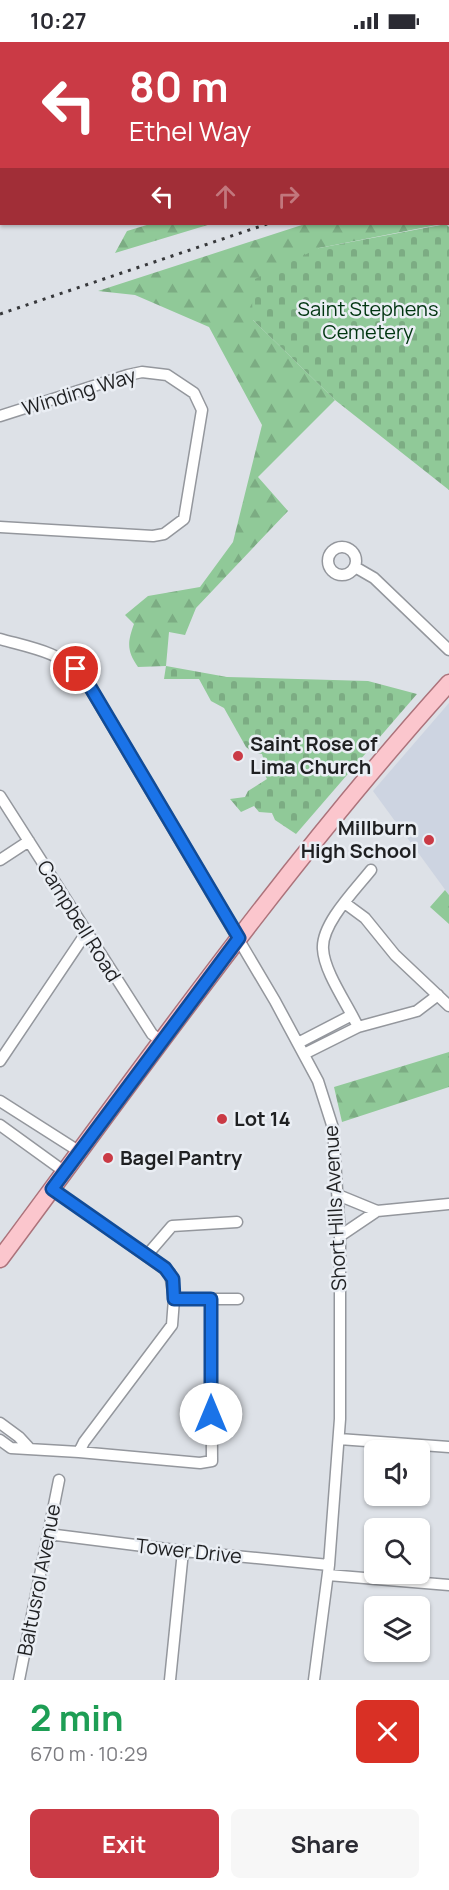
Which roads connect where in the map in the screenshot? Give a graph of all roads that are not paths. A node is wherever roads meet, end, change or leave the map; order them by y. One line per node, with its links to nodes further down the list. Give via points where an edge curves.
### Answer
1 (0, 416): 2 (street, Winding Way, via 142,372 167,375 194,393 202,410 184,519 164,534)
2 (0, 527)
3 (355, 567): 5 (street, via 374,578)
4 (0, 639): 13 (street, Short Hills Avenue, via 62,659 82,675)
5 (449, 650)
6 (449, 683): 13 (main road, via 354,792)
7 (0, 796): 8 (street, Campbell Road)
8 (28, 841): 9 (street); 12 (street, Campbell Road)
9 (0, 860)
10 (371, 870): 11 (street)
11 (346, 904): 14 (street, via 365,918 395,955); 16 (street, via 330,925 323,949)
12 (86, 933): 18 (street, Campbell Road, via 152,1034); 20 (street)
13 (239, 938): 18 (main road); 19 (street, Short Hills Avenue)
14 (438, 995): 15 (street); 17 (street, via 417,1011)
15 (449, 1006)
16 (352, 1015): 17 (street); 19 (street)
17 (358, 1027): 19 (street)
18 (162, 1042): 23 (main road)
19 (301, 1048): 26 (street, Short Hills Avenue, via 325,1099 333,1128)
20 (0, 1061)
21 (0, 1101): 23 (street)
22 (0, 1125): 24 (street)
23 (80, 1152): 24 (main road)
24 (65, 1172): 25 (main road)
25 (52, 1189): 31 (street); 32 (main road)
26 (338, 1195): 28 (street); 30 (street, Short Hills Avenue)
27 (449, 1204): 28 (street)
28 (377, 1211): 30 (street)
29 (237, 1222): 31 (street, via 172,1226)
30 (340, 1236): 37 (street, Short Hills Avenue)
31 (147, 1255): 33 (street, via 170,1274)
32 (0, 1260)
33 (174, 1299): 34 (street); 41 (street, via 172,1325)
34 (211, 1299): 35 (street); 41 (street, via 212,1461)
35 (238, 1299)
36 (0, 1423): 40 (street)
37 (339, 1438): 39 (street); 45 (street, Short Hills Avenue)
38 (0, 1440): 40 (street, via 11,1448)
39 (449, 1447)
40 (30, 1449): 41 (street)
41 (79, 1452)
42 (58, 1480): 43 (street, Baltusrol Avenue)
43 (48, 1534): 44 (street, Tower Drive); 47 (street, Baltusrol Avenue)
44 (183, 1551): 45 (street, Tower Drive); 48 (street)
45 (328, 1570): 46 (street, Tower Drive); 49 (street, Short Hills Avenue)
46 (449, 1585)
47 (19, 1680)
48 (170, 1680)
49 (314, 1680)

